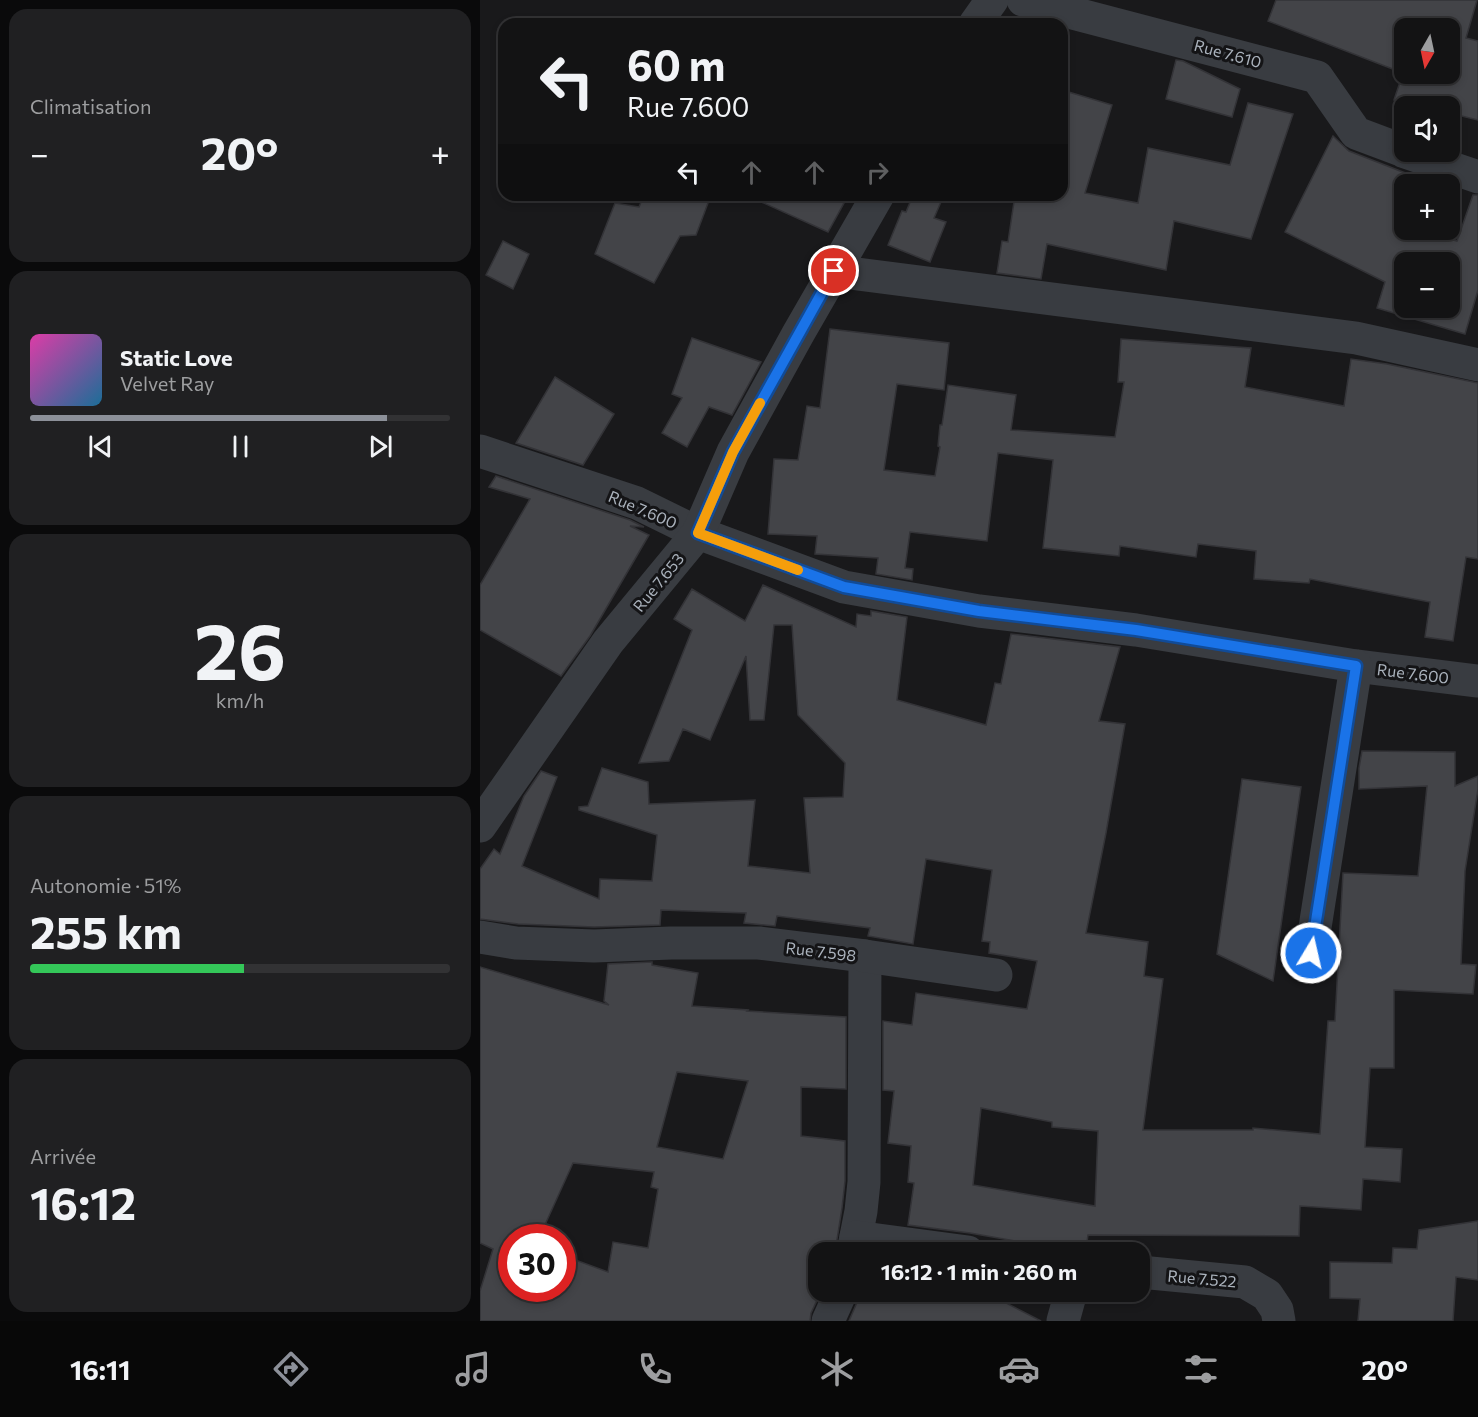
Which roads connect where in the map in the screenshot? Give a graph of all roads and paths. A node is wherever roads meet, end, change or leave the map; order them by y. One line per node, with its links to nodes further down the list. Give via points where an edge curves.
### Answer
1 (992, 0): 3 (street)
2 (1023, 0): 4 (street, Rue 7.610, via 1317,77 1356,133)
3 (979, 18)
4 (1394, 147)
5 (1436, 162): 6 (street, Rue 7.610)
6 (1478, 177)
7 (875, 201): 8 (street, Rue 7.653)
8 (834, 271): 9 (street, via 1356,338); 11 (street, Rue 7.653, via 733,452)
9 (1478, 365)
10 (480, 451): 11 (street, Rue 7.600, via 637,502)
11 (698, 533): 12 (street, Rue 7.600, via 844,587 979,611 1136,630); 14 (street, Rue 7.653, via 608,642)
12 (1356, 666): 13 (street, Rue 7.600); 16 (street)
13 (1478, 681)
14 (480, 826)
15 (480, 937): 17 (street, Rue 7.598, via 516,944 594,946 759,944)
16 (1311, 953)
17 (865, 956): 18 (street); 19 (street, Rue 7.598, via 864,1182)
18 (996, 975)
19 (856, 1242)
20 (1150, 1273): 25 (street, Rue 7.522, via 1245,1282 1267,1295)
21 (837, 1302): 23 (street)
22 (1068, 1302): 24 (street)
23 (828, 1321)
24 (1063, 1321)
25 (1279, 1321)

